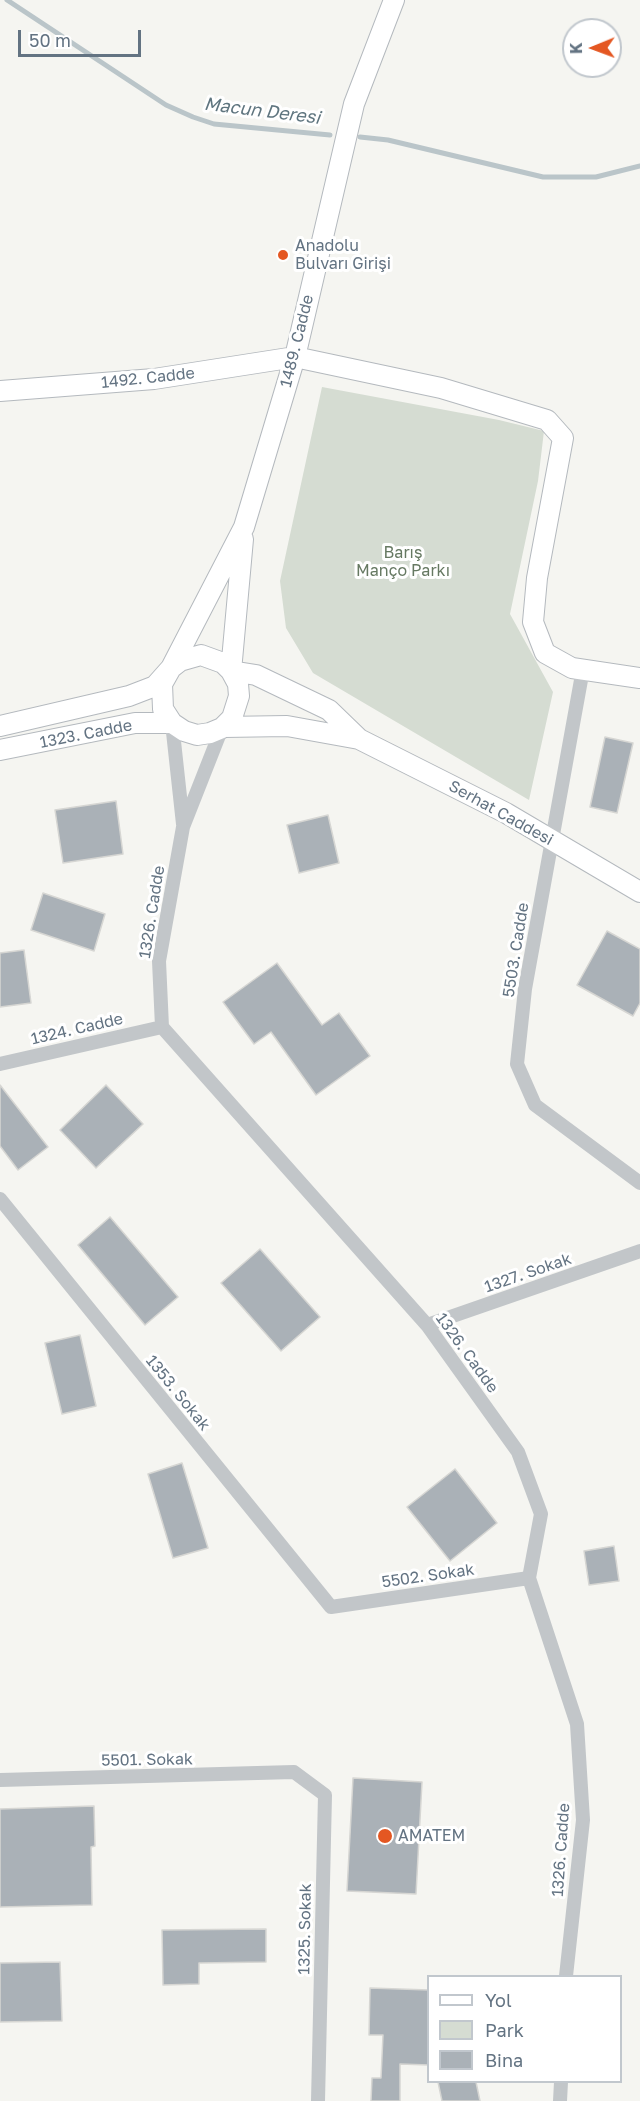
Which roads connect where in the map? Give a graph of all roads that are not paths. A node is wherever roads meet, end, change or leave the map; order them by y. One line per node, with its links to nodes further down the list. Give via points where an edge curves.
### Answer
1 (392, 4): 2 (main road, 1489. Cadde, via 354,104)
2 (295, 357): 3 (main road, 1492. Cadde, via 154,379); 4 (main road, 1489. Cadde); 6 (main road, via 441,387 547,420 563,438 537,578 533,622 545,653 572,668)
3 (0, 391)
4 (244, 528): 5 (main road, 1489. Cadde); 7 (main road, 1489. Cadde)
5 (171, 668): 7 (main road, via 201,655 213,657); 9 (main road, via 160,692 163,709); 10 (main road, via 155,686 129,696)
6 (583, 669): 8 (main road); 15 (street, 5503. Cadde)
7 (231, 670): 11 (main road, via 239,696 232,718); 12 (main road, via 256,675 329,710)
8 (640, 678)
9 (172, 723): 11 (main road, via 197,735); 13 (main road, 1323. Cadde, via 135,723); 14 (street)
10 (0, 726)
11 (223, 727): 12 (main road, via 287,726); 14 (street)
12 (359, 739): 15 (main road, Serhat Caddesi)
13 (0, 750)
14 (183, 826): 17 (street, 1326. Cadde, via 159,961)
15 (551, 840): 16 (main road, Serhat Caddesi); 19 (street, 5503. Cadde, via 525,989 517,1064 534,1105)
16 (640, 892)
17 (162, 1027): 18 (street, 1324. Cadde); 22 (street, 1326. Cadde)
18 (0, 1065)
19 (640, 1183)
20 (0, 1199): 24 (street, 1353. Sokak)
21 (640, 1251): 22 (street, 1327. Sokak)
22 (427, 1325): 23 (street, 1326. Cadde, via 518,1452 541,1514)
23 (529, 1578): 24 (street, 5502. Sokak); 27 (street, 1326. Cadde, via 577,1724 583,1820)
24 (331, 1607)
25 (294, 1772): 26 (street, 5501. Sokak); 29 (street, 1325. Sokak, via 325,1795)
26 (0, 1780)
27 (566, 1975)
28 (561, 2083): 30 (street)
29 (318, 2101)
30 (560, 2101)

